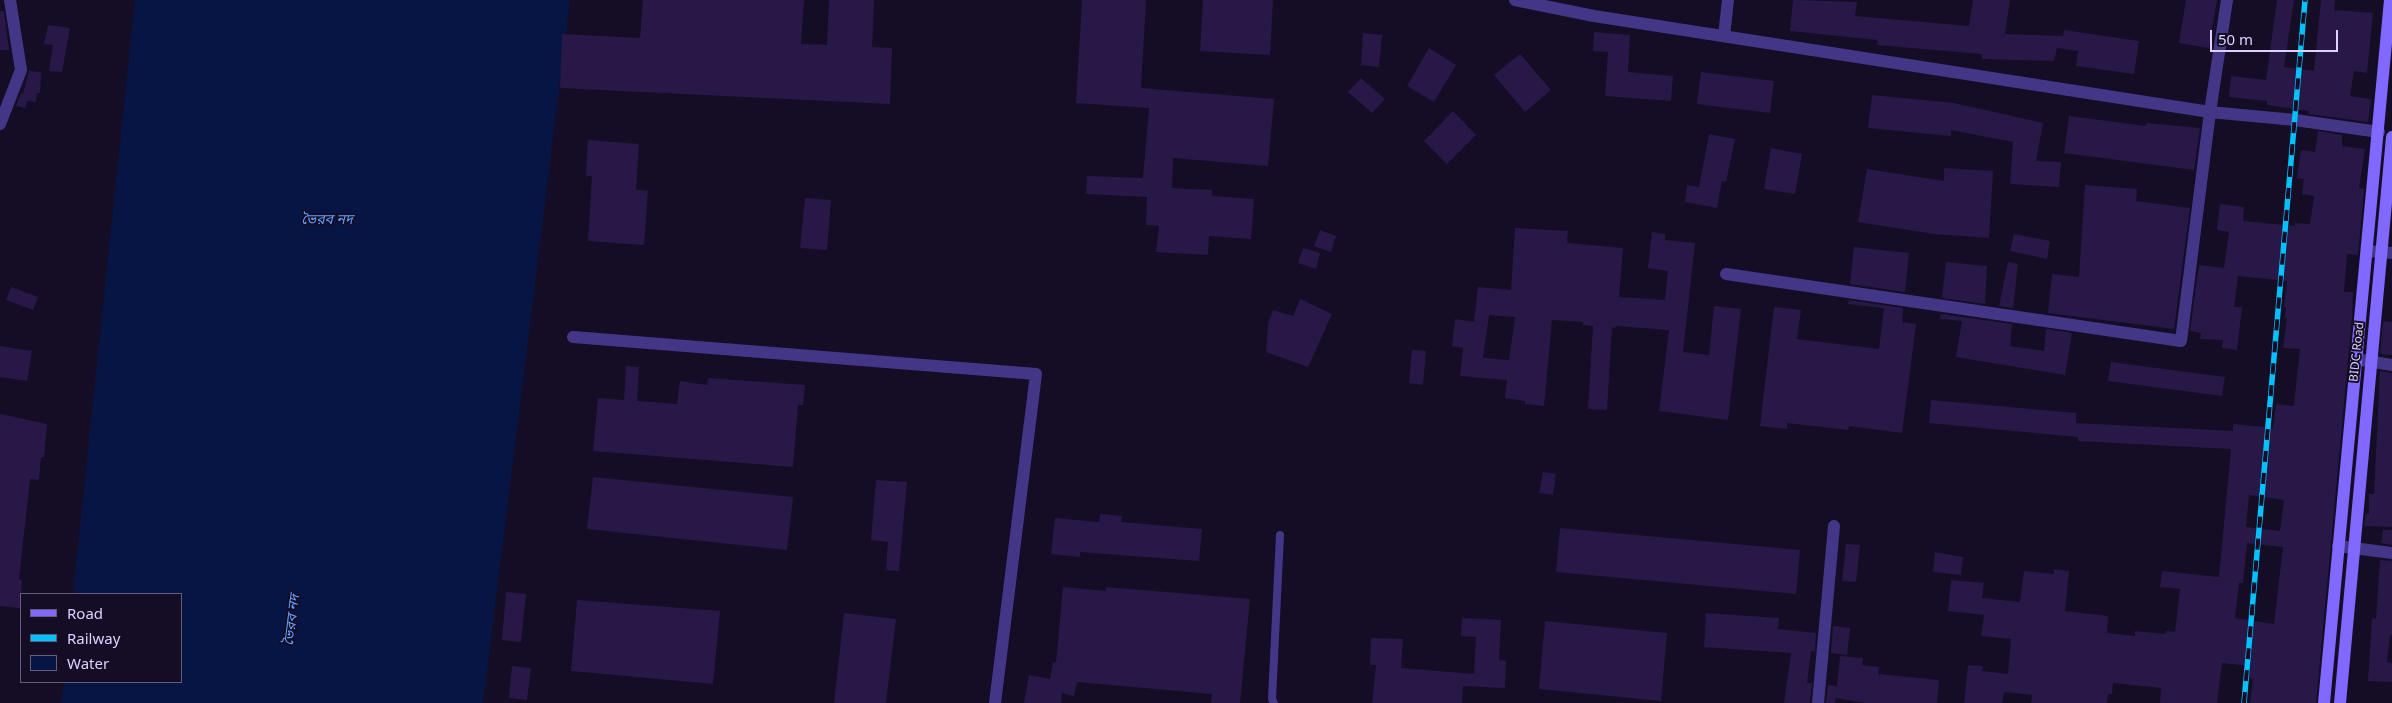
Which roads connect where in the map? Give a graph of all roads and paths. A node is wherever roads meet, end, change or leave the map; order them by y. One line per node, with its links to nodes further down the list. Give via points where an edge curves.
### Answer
1 (10, 0): 8 (street, via 21,70)
2 (1515, 0): 6 (street)
3 (1728, 0): 6 (street)
4 (2227, 0): 7 (street)
5 (2390, 0): 9 (main road, BIDC Road)
6 (1724, 36): 7 (street)
7 (2210, 112): 9 (street); 13 (street, via 2181,341)
8 (0, 124)
9 (2379, 132): 11 (main road, BIDC Road)
10 (2392, 136): 12 (main road, BIDC Road)
11 (2368, 251): 12 (street); 15 (main road, BIDC Road)
12 (2386, 253): 16 (main road, BIDC Road)
13 (1726, 274)
14 (573, 336): 23 (street, via 1036,374)
15 (2356, 359): 16 (street); 20 (main road, BIDC Road)
16 (2372, 363): 17 (street); 21 (main road, BIDC Road)
17 (2392, 365)
18 (1834, 526): 25 (street)
19 (1280, 535): 24 (lane)
20 (2338, 546): 21 (street); 26 (main road, BIDC Road)
21 (2355, 549): 22 (street); 27 (main road, BIDC Road)
22 (2392, 553)
23 (995, 703)
24 (1274, 703)
25 (1818, 703)
26 (2324, 703)
27 (2340, 703)

